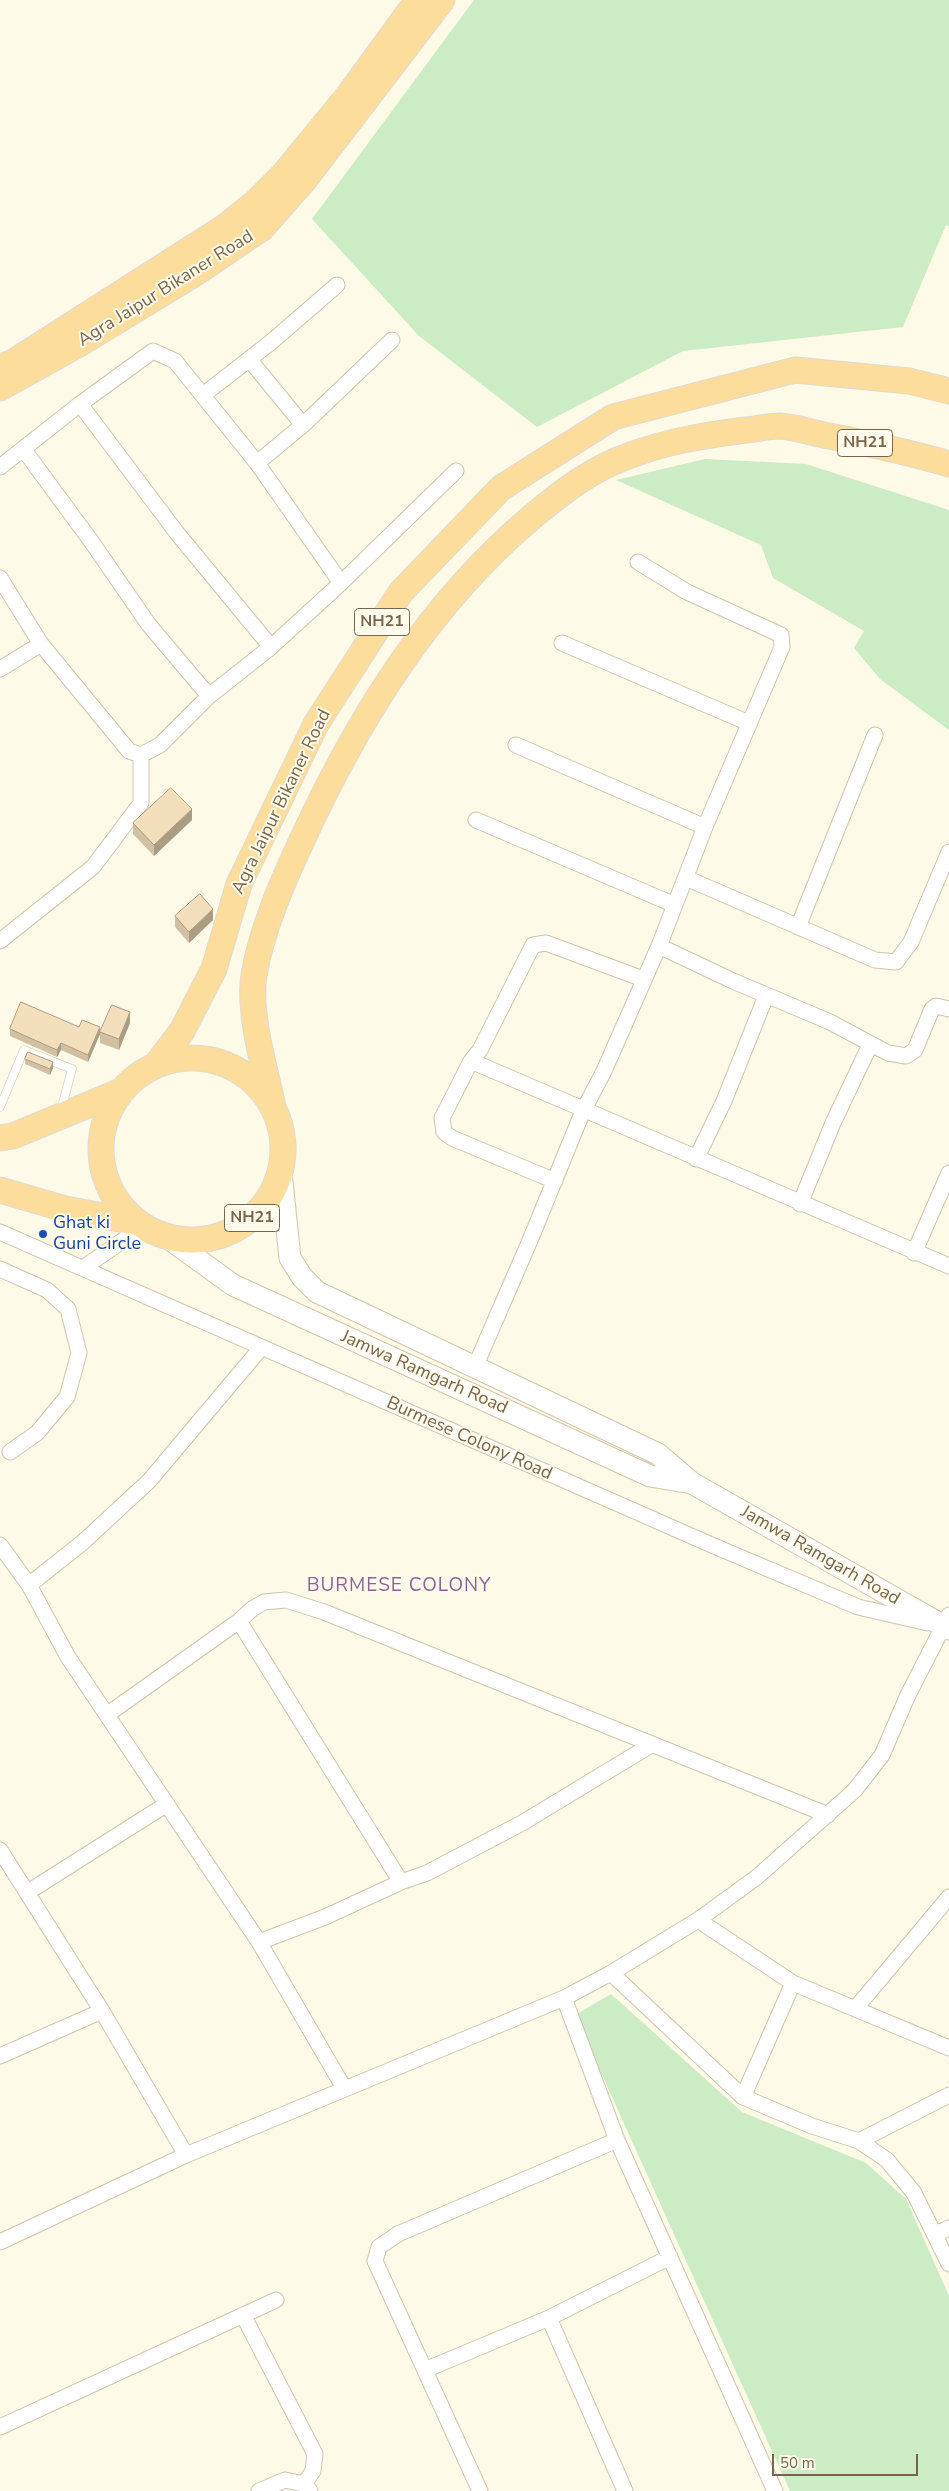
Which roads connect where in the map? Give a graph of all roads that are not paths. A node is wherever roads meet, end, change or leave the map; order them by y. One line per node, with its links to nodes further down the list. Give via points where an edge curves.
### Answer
1 (418, 0): 6 (highway, Agra Jaipur Bikaner Road, via 348,96 284,174 256,202 225,227 116,298 12,363)
2 (442, 0): 7 (highway, Agra Jaipur Bikaner Road, via 305,179 262,228 194,274)
3 (337, 285): 5 (street)
4 (392, 340): 11 (street)
5 (249, 359): 9 (street); 11 (street)
6 (0, 367)
7 (0, 388)
8 (949, 391): 42 (highway, Agra Jaipur Bikaner Road / NH21, via 909,381 794,370 613,417 501,488 401,592 316,724 239,884 214,969 182,1031)
9 (203, 395): 10 (street, via 176,361 153,351); 13 (street)
10 (80, 404): 12 (street); 22 (street, via 177,533)
11 (303, 425): 13 (street)
12 (24, 450): 15 (street); 24 (street, via 148,625)
13 (257, 463): 19 (street)
14 (949, 464): 44 (highway, Agra Jaipur Bikaner Road / NH21, via 898,449 779,426 716,434 669,443 595,470 557,496 508,537 463,582 412,648 360,724 286,874 265,932 254,977 256,1025)
15 (0, 467)
16 (456, 471): 19 (street)
17 (638, 562): 25 (street, via 687,592 781,635 782,647)
18 (0, 578): 21 (street)
19 (341, 583): 22 (street)
20 (562, 643): 25 (street)
21 (41, 644): 23 (street); 28 (street, via 129,751)
22 (271, 647): 24 (street)
23 (0, 669)
24 (209, 696): 28 (street, via 160,746)
25 (749, 723): 30 (street)
26 (875, 734): 34 (street)
27 (516, 745): 30 (street)
28 (141, 756): 35 (street, via 140,803 93,867)
29 (476, 820): 33 (street)
30 (705, 827): 32 (street)
31 (949, 852): 34 (street, via 911,942 896,962 875,960)
32 (686, 878): 33 (street); 34 (street)
33 (674, 904): 36 (street)
34 (798, 927)
35 (0, 941)
36 (659, 946): 37 (street); 38 (street)
37 (643, 979): 41 (street, via 546,943 533,945); 46 (street, via 604,1071)
38 (766, 996): 40 (street, via 830,1022); 49 (street)
39 (949, 1009): 40 (street, via 942,1006 932,1009 916,1050 906,1056 888,1053)
40 (870, 1044): 54 (street)
41 (471, 1062): 46 (street); 52 (street, via 442,1118 444,1132)
42 (156, 1065): 43 (highway, NH21, via 146,1068); 44 (highway, NH21, via 180,1057 216,1059 248,1075)
43 (119, 1092): 47 (highway); 55 (highway, NH21, via 105,1125 100,1160 112,1195)
44 (272, 1102): 50 (highway, NH21, via 283,1136)
45 (0, 1107): 47 (lane, via 24,1050 72,1069)
46 (583, 1111): 49 (street); 52 (street)
47 (60, 1118): 48 (highway)
48 (0, 1138)
49 (696, 1159): 54 (street)
50 (281, 1172): 57 (highway, NH21, via 264,1207 240,1230 203,1243); 63 (main road, Jamwa Ramgarh Road, via 290,1258 302,1278 317,1292)
51 (949, 1173): 58 (street)
52 (555, 1181): 63 (street)
53 (0, 1190): 55 (highway, via 65,1209)
54 (800, 1204): 58 (street)
55 (140, 1224): 57 (highway, NH21); 60 (street)
56 (0, 1232): 60 (street, Burmese Colony Road)
57 (168, 1238): 65 (main road, Jamwa Ramgarh Road, via 233,1285 296,1315 650,1476)
58 (914, 1253): 59 (street)
59 (949, 1266)
60 (83, 1268): 62 (street, Burmese Colony Road)
61 (0, 1269): 64 (street, via 47,1290 68,1309 79,1353 67,1397 37,1433)
62 (261, 1348): 67 (street, via 149,1481 82,1543); 69 (street, Burmese Colony Road, via 858,1607)
63 (475, 1367): 65 (main road, Jamwa Ramgarh Road, via 658,1454)
64 (10, 1452)
65 (692, 1483): 69 (main road, Jamwa Ramgarh Road)
66 (0, 1545): 67 (street)
67 (29, 1585): 70 (street, via 68,1657)
68 (239, 1621): 70 (street); 71 (street, via 264,1602 286,1600 398,1640); 75 (street)
69 (947, 1623): 73 (street, via 908,1696 882,1755 855,1790)
70 (108, 1714): 72 (street)
71 (651, 1745): 73 (street); 75 (street, via 522,1822 427,1873)
72 (167, 1804): 76 (street); 79 (street)
73 (828, 1815): 78 (street, via 757,1877)
74 (0, 1850): 76 (street)
75 (402, 1882): 79 (street)
76 (28, 1892): 84 (street)
77 (949, 1897): 83 (street)
78 (698, 1920): 80 (street); 81 (street)
79 (259, 1942): 87 (street)
80 (612, 1973): 82 (street); 89 (street)
81 (793, 1983): 83 (street); 89 (street)
82 (564, 1998): 87 (street); 90 (street)
83 (855, 2009): 85 (street)
84 (102, 2011): 86 (street); 92 (street)
85 (949, 2048)
86 (0, 2056)
87 (344, 2088): 92 (street)
88 (949, 2095): 91 (street)
89 (743, 2097): 91 (street)
90 (617, 2140): 95 (street); 100 (street, via 398,2234 379,2246 375,2261)
91 (860, 2142): 93 (street, via 886,2160)
92 (186, 2155): 94 (street)
93 (942, 2231): 96 (street)
94 (0, 2242)
95 (670, 2257): 99 (street); 106 (street)
96 (949, 2264)
97 (276, 2300): 98 (street)
98 (243, 2315): 101 (street); 102 (street, via 315,2454)
99 (549, 2318): 100 (street); 105 (street)
100 (425, 2370): 104 (street)
101 (0, 2427)
102 (307, 2488): 103 (street, via 285,2480)
103 (259, 2491)
104 (480, 2491)
105 (625, 2491)
106 (775, 2491)

